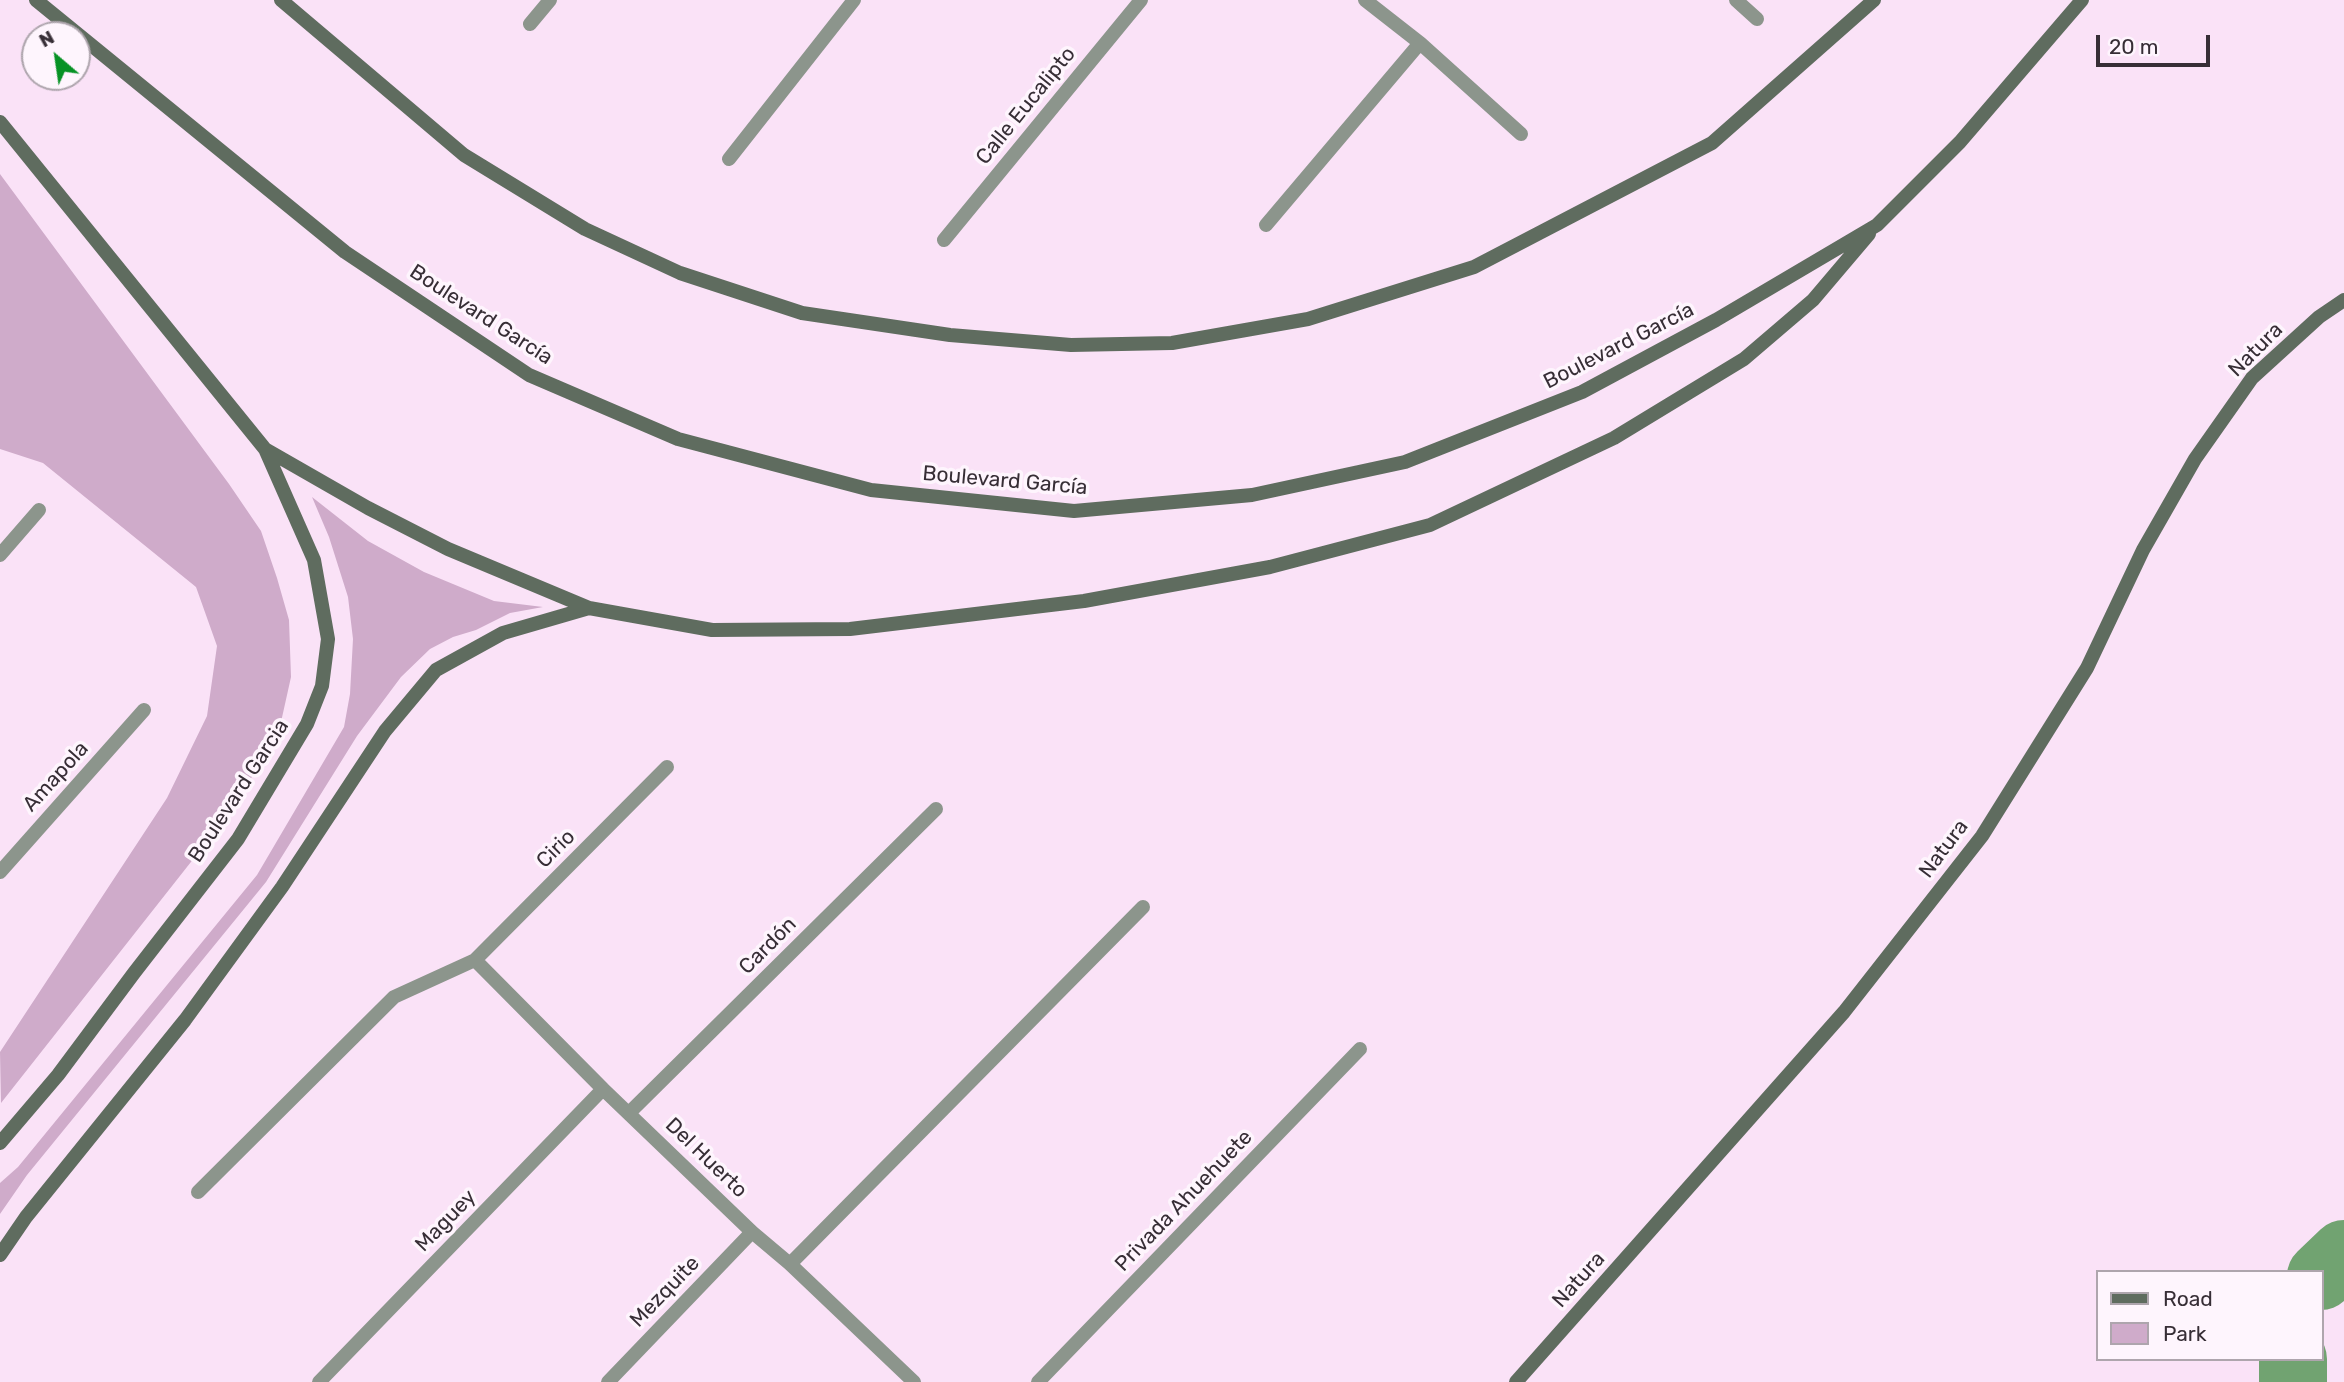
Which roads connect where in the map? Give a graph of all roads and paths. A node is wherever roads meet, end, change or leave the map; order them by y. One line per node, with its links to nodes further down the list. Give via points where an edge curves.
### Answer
1 (36, 0): 17 (main road, Boulevard García, via 345,252 529,375 678,439 871,490 1074,512 1252,495 1405,462 1582,392)
2 (281, 0): 8 (main road, via 464,155 585,229 680,273 802,313 950,335 1071,345 1172,343 1308,319 1474,267 1712,143)
3 (550, 0): 11 (street)
4 (854, 0): 15 (street)
5 (1141, 0): 18 (street, Calle Eucalipto)
6 (1366, 0): 12 (street)
7 (1736, 0): 10 (street)
8 (1874, 0)
9 (2082, 0): 17 (main road, Boulevard García, via 1960,142)
10 (1757, 19)
11 (530, 24)
12 (1420, 43): 14 (street); 16 (street)
13 (0, 122): 20 (main road)
14 (1521, 134)
15 (729, 159)
16 (1266, 225)
17 (1877, 225): 23 (main road, via 1813,300 1744,359 1614,438 1430,526 1270,567 1084,601 850,629 712,630)
18 (944, 240)
19 (2344, 300): 42 (main road, Natura, via 2252,378 2195,459 2143,550 2087,668 1982,836 1844,1012)
20 (265, 449): 23 (main road, via 448,549); 33 (main road, Boulevard Garcia, via 314,560 328,639 322,686 307,724 238,839 58,1075)
21 (38, 510): 22 (street)
22 (0, 555)
23 (589, 608): 36 (main road, via 503,634 436,670 385,731 282,887 185,1020 104,1117)
24 (144, 710): 27 (street, Amapola)
25 (667, 767): 29 (street, Cirio)
26 (936, 809): 32 (street, Cardón)
27 (0, 872)
28 (1143, 907): 37 (street)
29 (475, 960): 31 (street, Del Huerto); 34 (street, via 394,998)
30 (1360, 1049): 41 (street, Privada Ahuehuete)
31 (603, 1089): 32 (street, Del Huerto); 38 (street, Maguey)
32 (629, 1113): 35 (street, Del Huerto)
33 (0, 1143)
34 (198, 1192)
35 (752, 1231): 37 (street, Del Huerto); 39 (street, Mezquite)
36 (0, 1255)
37 (790, 1264): 40 (street, Del Huerto)
38 (319, 1382)
39 (608, 1382)
40 (914, 1382)
41 (1038, 1382)
42 (1516, 1382)

